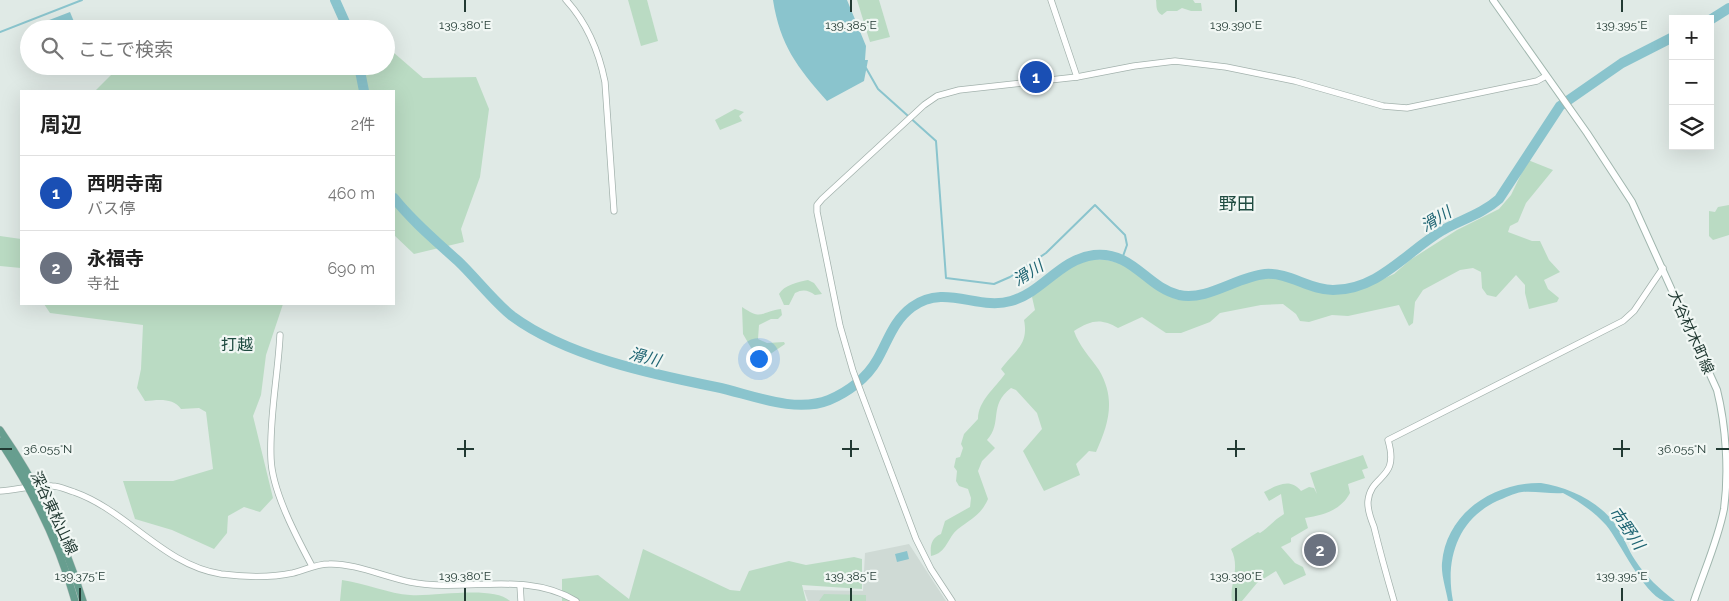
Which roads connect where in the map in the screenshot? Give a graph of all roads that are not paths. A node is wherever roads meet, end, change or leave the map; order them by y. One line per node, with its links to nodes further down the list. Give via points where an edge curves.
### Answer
1 (566, 0): 6 (street, via 588,32 601,61)
2 (1051, 0): 5 (street)
3 (1493, 0): 4 (main road)
4 (1546, 76): 5 (street, via 1537,81 1407,108 1383,106 1295,81 1193,62 1157,62); 7 (main road, 大谷材木町線, via 1632,202)
5 (1077, 77): 19 (street, via 959,90 937,96 818,202 817,212 844,345 922,554)
6 (614, 211)
7 (1663, 268): 20 (street, via 1634,311 1623,321 1388,440 1390,465 1387,474 1372,488 1368,505); 21 (main road, 大谷材木町線, via 1717,390 1726,436 1724,509)
8 (280, 335): 13 (street, via 271,459 274,480)
9 (0, 430): 11 (main road, 深谷東松山線)
10 (0, 441): 11 (main road, 深谷東松山線)
11 (33, 488): 12 (street); 13 (street, via 54,486 87,497 184,562 204,570 274,576); 15 (main road, 深谷東松山線); 16 (main road, 深谷東松山線, via 61,538)
12 (0, 491)
13 (312, 566): 14 (street, via 337,564 437,586)
14 (520, 585): 17 (street); 18 (street, via 548,587)
15 (75, 601)
16 (83, 601)
17 (521, 601)
18 (576, 601)
19 (952, 601)
20 (1394, 601)
21 (1694, 601)

